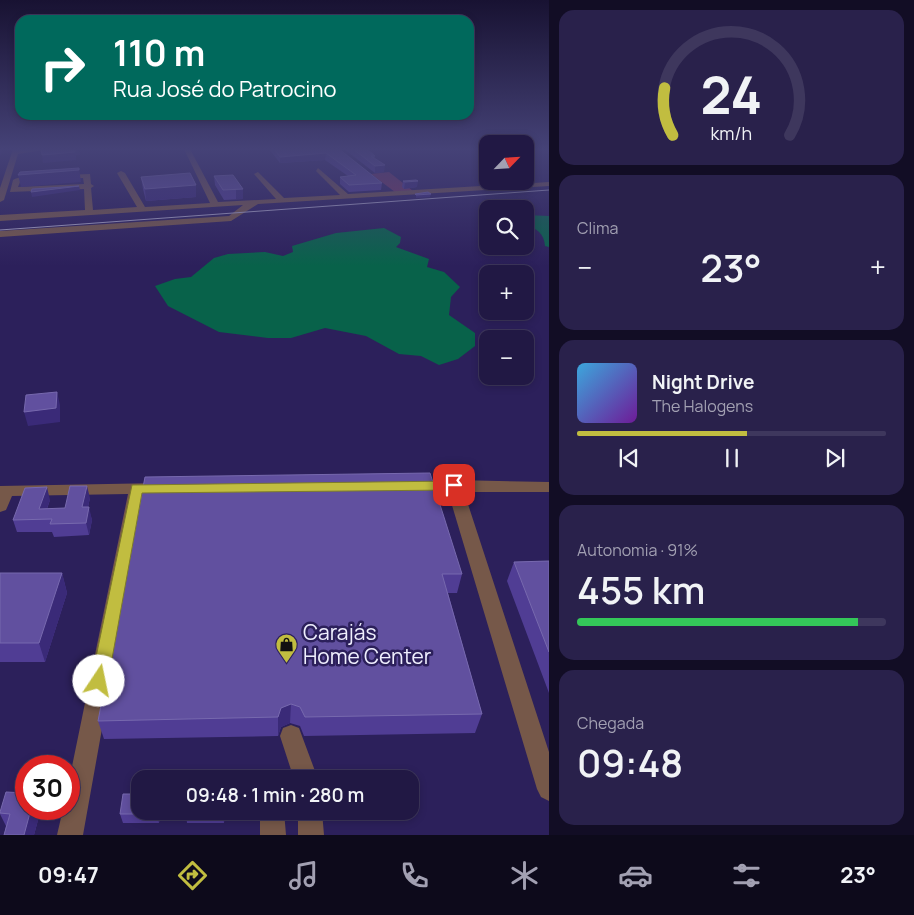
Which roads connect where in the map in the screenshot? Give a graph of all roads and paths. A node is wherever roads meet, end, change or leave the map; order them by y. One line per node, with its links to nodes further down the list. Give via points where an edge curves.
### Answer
1 (4, 188): 13 (street)
2 (14, 188): 3 (street)
3 (51, 188)
4 (88, 188): 18 (street)
5 (128, 188): 17 (street, via 138,197)
6 (206, 188): 16 (street)
7 (270, 188): 14 (street)
8 (337, 188): 12 (street)
9 (385, 188): 11 (street)
10 (480, 188): 11 (street)
11 (392, 193): 12 (street)
12 (346, 196): 14 (street)
13 (0, 200)
14 (280, 200): 15 (street)
15 (263, 201): 16 (street); 20 (street, via 247,206 231,218)
16 (214, 204): 17 (street)
17 (142, 209): 18 (street)
18 (91, 212): 19 (street)
19 (0, 218)
20 (0, 234)
21 (454, 485): 22 (street); 23 (street); 29 (street)
22 (397, 486)
23 (549, 487)
24 (176, 488): 25 (street)
25 (136, 489): 26 (street); 32 (street)
26 (2, 496)
27 (291, 736): 28 (street)
28 (303, 770)
29 (549, 789)
30 (272, 820): 33 (street)
31 (310, 820): 34 (street)
32 (70, 835)
33 (273, 835)
34 (311, 835)

